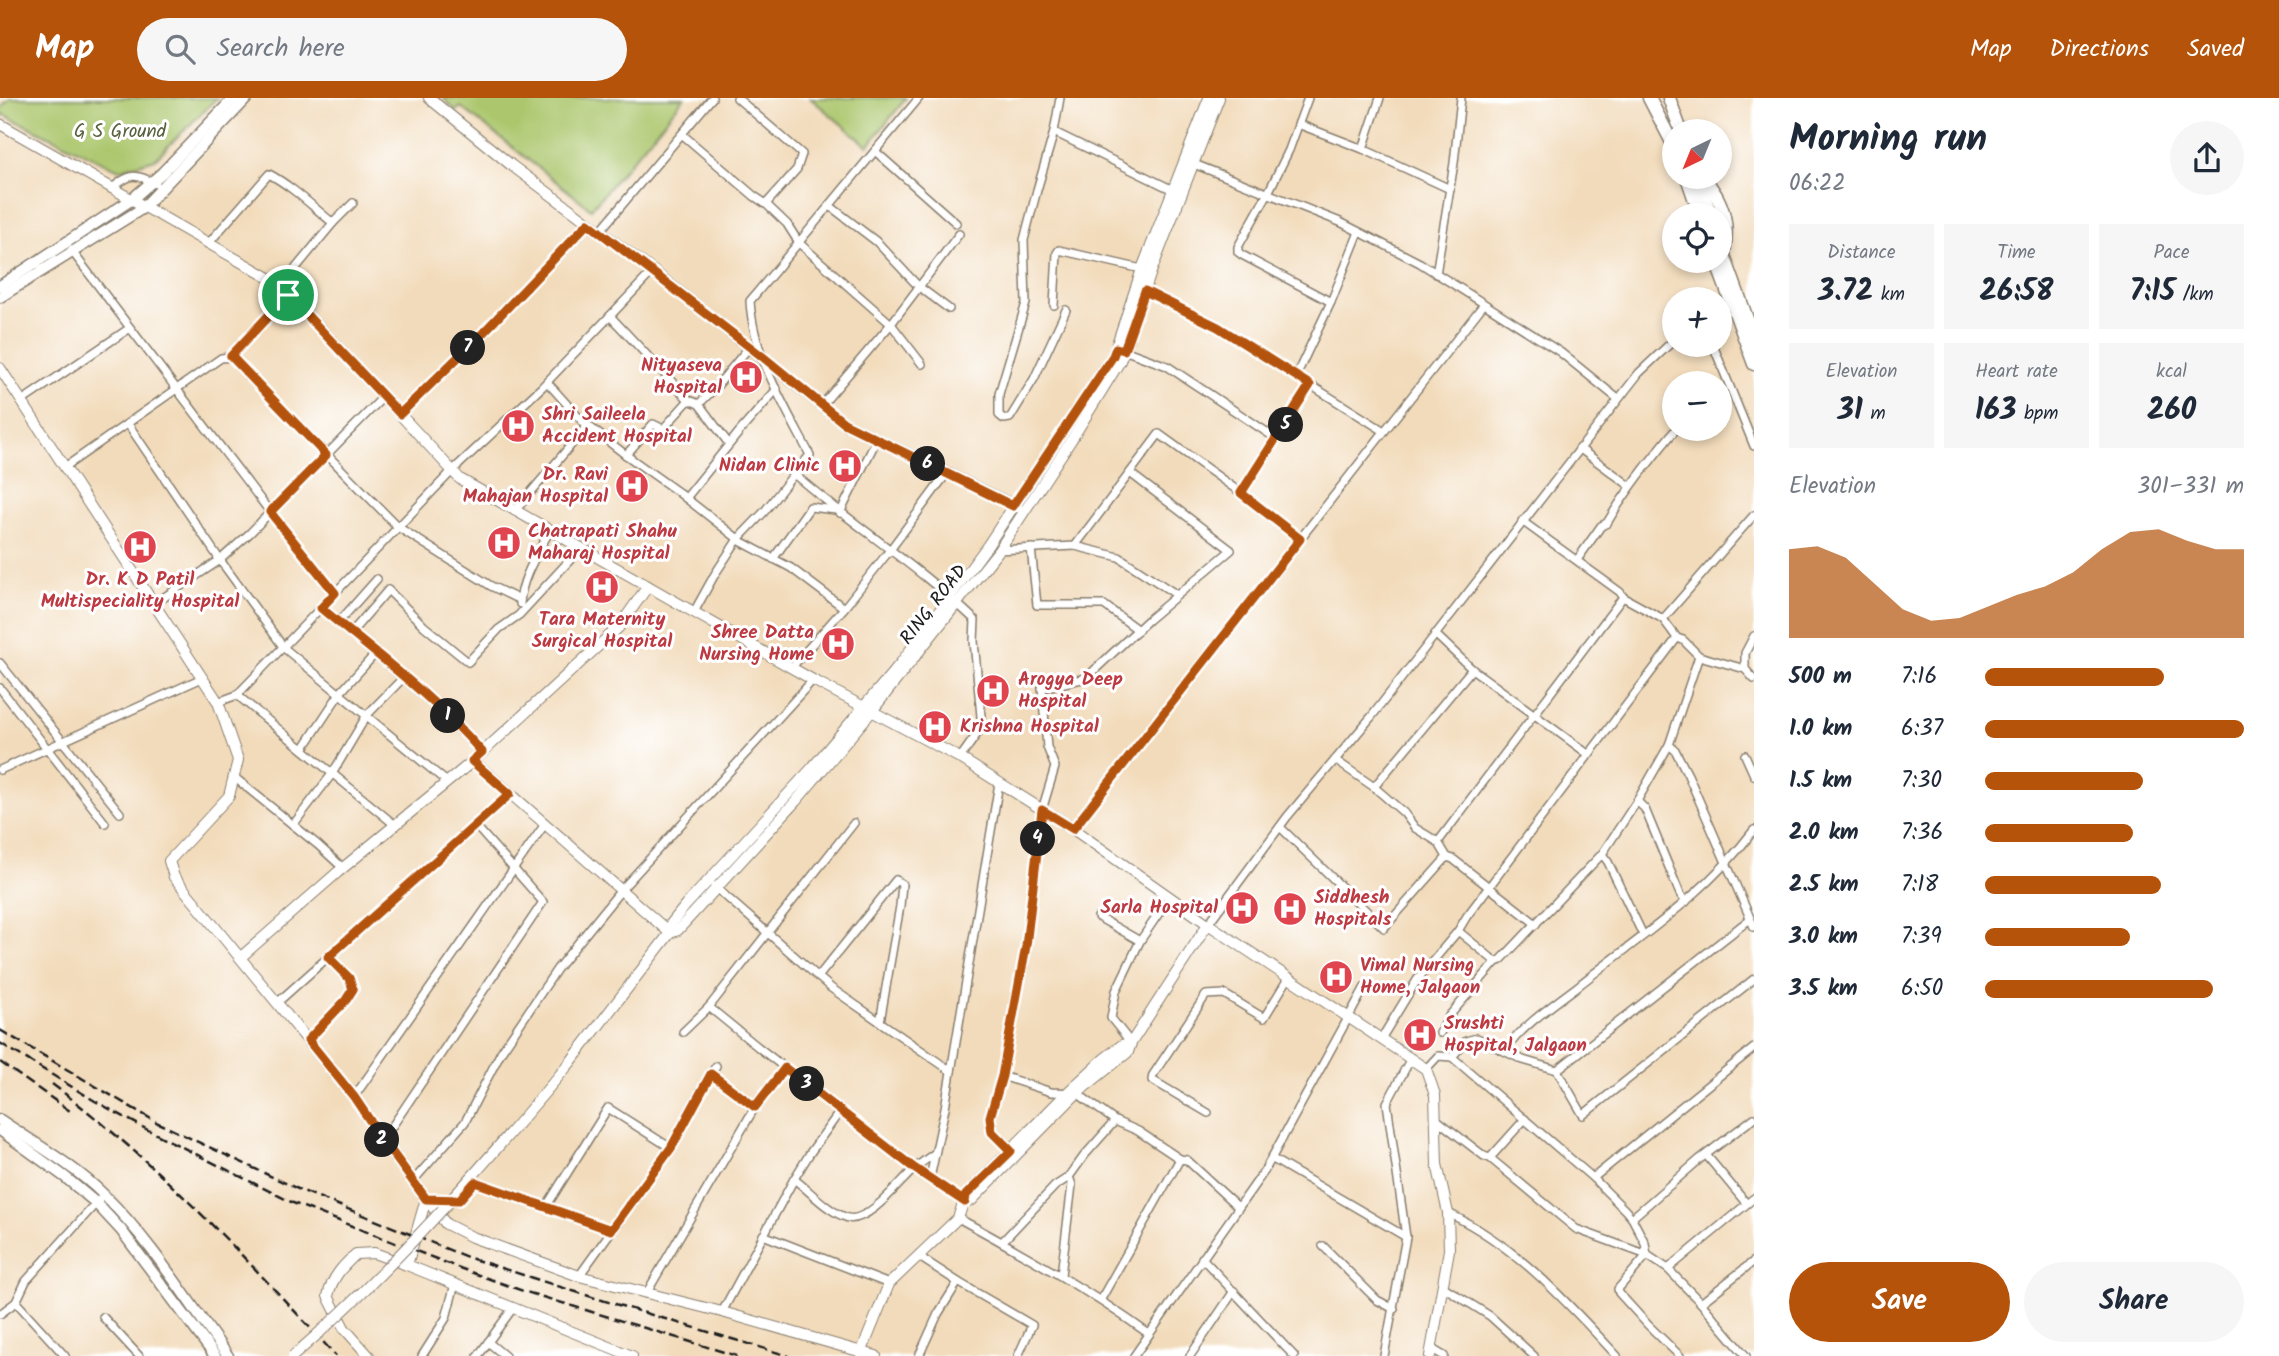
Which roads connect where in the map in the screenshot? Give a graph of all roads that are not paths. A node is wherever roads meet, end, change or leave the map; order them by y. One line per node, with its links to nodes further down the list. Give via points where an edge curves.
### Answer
1 (234, 98): 28 (main road)
2 (247, 98): 28 (main road)
3 (429, 98): 39 (main road)
4 (712, 98): 24 (street)
5 (737, 98): 35 (street, via 802,154 797,169)
6 (919, 98): 26 (street)
7 (1060, 98): 23 (street)
8 (1209, 98): 27 (main road)
9 (1219, 98): 27 (main road, RING ROAD)
10 (1308, 98): 22 (street)
11 (1380, 98): 25 (street)
12 (1461, 98): 30 (street)
13 (1649, 98): 20 (highway)
14 (1658, 98): 17 (highway)
15 (1669, 98): 18 (highway)
16 (1678, 98): 19 (highway)
17 (1665, 119)
18 (1677, 119)
19 (1684, 119)
20 (1662, 122)
21 (0, 124): 29 (main road)
22 (1298, 124): 25 (street); 32 (street)
23 (1054, 132): 31 (street); 60 (street, via 1024,240 1026,303 999,394 999,415 1004,419 1010,418 1034,379)
24 (683, 135): 35 (street); 41 (street)
25 (1363, 149): 30 (street)
26 (875, 151): 36 (street); 40 (street)
27 (1190, 162): 31 (main road); 32 (street); 53 (main road, RING ROAD)
28 (157, 185): 29 (street, via 141,175 127,176); 33 (main road); 37 (main road)
29 (111, 189): 33 (main road)
30 (1450, 189): 50 (street)
31 (1173, 190): 47 (main road)
32 (1268, 193): 42 (street); 56 (street, via 1238,252)
33 (131, 200): 37 (main road); 46 (main road)
34 (353, 203): 38 (street)
35 (766, 204): 44 (street)
36 (830, 205): 44 (street); 52 (street, via 877,242)
37 (143, 208): 45 (main road); 46 (main road)
38 (333, 223): 45 (street, via 269,174); 54 (street, via 286,280)
39 (588, 223): 41 (main road); 86 (street)
40 (956, 223)
41 (600, 232): 48 (main road)
42 (1359, 232): 50 (street); 56 (street)
43 (959, 234): 52 (street)
44 (799, 243): 63 (street); 70 (street, via 750,301 751,321)
45 (208, 244): 54 (main road)
46 (69, 248): 51 (main road); 55 (main road); 64 (street)
47 (1142, 269): 53 (main road); 58 (street, via 1059,250)
48 (653, 271): 61 (street); 66 (main road)
49 (1728, 273): 65 (highway)
50 (1436, 274): 57 (street)
51 (0, 286)
52 (918, 286): 59 (street); 63 (street)
53 (1140, 289): 67 (main road, RING ROAD); 75 (street, via 1218,327)
54 (286, 292): 69 (street); 80 (main road)
55 (0, 297)
56 (1331, 302): 75 (street)
57 (1485, 304): 81 (street, via 1560,352); 89 (street)
58 (1054, 305)
59 (949, 309)
60 (1066, 310)
61 (610, 316): 76 (street); 82 (street)
62 (1732, 316): 73 (highway)
63 (891, 324): 72 (street); 85 (street)
64 (131, 328): 79 (street); 83 (street)
65 (1754, 338)
66 (750, 346): 70 (main road); 84 (street)
67 (1120, 349): 91 (street, via 1167,366); 106 (main road, RING ROAD, via 1120,361 1073,437)
68 (1662, 351): 81 (street)
69 (231, 356): 79 (street, via 221,358); 96 (street)
70 (763, 357): 78 (street); 85 (main road)
71 (1718, 357): 94 (street)
72 (922, 363)
73 (1754, 364)
74 (0, 368): 83 (main road)
75 (1296, 376): 77 (street)
76 (547, 382): 88 (street); 99 (street)
77 (1310, 385): 89 (street); 91 (street)
78 (777, 389): 93 (street); 102 (street, via 810,455)
79 (178, 390): 87 (street); 108 (street)
80 (383, 397): 86 (main road); 96 (street)
81 (1618, 398): 95 (street)
82 (689, 400): 84 (street); 97 (street, via 663,429 653,424)
83 (22, 401): 98 (main road)
84 (699, 404): 93 (street)
85 (822, 405): 90 (main road, via 844,423)
86 (400, 414): 99 (main road)
87 (128, 424): 98 (street); 123 (street)
88 (588, 425): 97 (street); 107 (street)
89 (1384, 431): 115 (street)
90 (877, 439): 100 (main road); 109 (street)
91 (1277, 439): 104 (street)
92 (1667, 441): 103 (street)
93 (729, 444): 105 (street)
94 (1754, 446)
95 (1578, 449): 103 (street); 111 (street)
96 (326, 455): 108 (street); 112 (street)
97 (626, 455): 105 (street)
98 (65, 467): 132 (main road)
99 (452, 471): 107 (main road); 112 (street)
100 (947, 473): 106 (main road); 121 (street)
101 (1130, 473): 104 (street, via 1159,434); 117 (street); 128 (street, via 1231,550)
102 (794, 474): 109 (street); 114 (street)
103 (1630, 485): 124 (street)
104 (1241, 493): 115 (street)
105 (686, 498): 114 (street)
106 (1018, 508): 116 (main road); 120 (main road, RING ROAD)
107 (515, 511): 113 (main road)
108 (270, 512): 123 (street); 127 (street)
109 (838, 512): 121 (street); 122 (street, via 810,507)
110 (1754, 515): 138 (street)
111 (1522, 521): 124 (street); 142 (street)
112 (398, 527): 127 (street); 131 (street)
113 (550, 530): 118 (main road); 131 (street)
114 (738, 539): 122 (street); 136 (street)
115 (1300, 539): 191 (street)
116 (988, 545): 120 (street); 129 (main road)
117 (1075, 546): 119 (street); 128 (street, via 1119,557)
118 (581, 548): 126 (main road); 137 (street)
119 (1031, 548): 120 (street); 140 (street, via 1037,605 1104,605)
120 (999, 550): 133 (main road, RING ROAD)
121 (890, 551): 129 (street); 135 (street)
122 (773, 559): 135 (street)
123 (220, 560): 132 (street); 145 (street)
124 (1577, 560): 130 (street)
125 (377, 579): 139 (street)
126 (649, 586): 136 (main road); 167 (main road, via 619,627)
127 (335, 593): 134 (street)
128 (1177, 595): 140 (street)
129 (949, 597): 133 (street); 160 (main road)
130 (1623, 597): 138 (street); 162 (street)
131 (520, 600): 137 (street)
132 (154, 604): 152 (main road)
133 (958, 604): 160 (main road, RING ROAD); 170 (street, via 975,620 982,727)
134 (321, 608): 139 (street); 145 (street)
135 (844, 608): 149 (street)
136 (694, 612): 149 (main road)
137 (519, 615): 141 (street, via 468,662 388,590)
138 (1663, 618): 144 (street)
139 (338, 623): 141 (street)
140 (1138, 630): 182 (street, via 1086,678 1042,688 1047,747 1055,767)
141 (351, 633): 146 (street)
142 (1435, 634): 150 (street); 171 (street)
143 (1754, 636): 151 (street, via 1745,653)
144 (1677, 638): 147 (street); 168 (street)
145 (284, 648): 157 (street); 158 (street)
146 (375, 654): 153 (street); 157 (street)
147 (1699, 656): 151 (street); 164 (street)
148 (0, 663): 163 (street)
149 (792, 667): 155 (main road)
150 (1472, 669): 162 (street); 179 (street)
151 (1745, 670): 154 (street)
152 (202, 678): 159 (main road); 163 (street)
153 (403, 678): 161 (street); 167 (street)
154 (1754, 679)
155 (813, 680): 160 (main road); 201 (street)
156 (0, 688): 165 (street)
157 (340, 693): 161 (street); 166 (street)
158 (237, 695): 159 (street); 166 (street)
159 (218, 702): 176 (main road, via 238,760)
160 (868, 709): 170 (main road); 199 (main road, RING ROAD, via 796,801)
161 (367, 715): 174 (street); 177 (street)
162 (1534, 715): 168 (street); 193 (street)
163 (61, 741): 165 (street); 183 (street)
164 (1669, 745): 181 (street); 196 (street, via 1688,775)
165 (48, 747): 173 (street); 184 (street)
166 (303, 749): 174 (street)
167 (482, 752): 172 (main road)
168 (1588, 754): 200 (street)
169 (1745, 755): 175 (street)
170 (960, 758): 178 (main road)
171 (1335, 760): 179 (street); 190 (street)
172 (472, 761): 177 (main road); 180 (main road)
173 (0, 770)
174 (332, 774): 187 (street); 188 (street)
175 (1754, 775)
176 (234, 777): 187 (street); 213 (main road, via 229,796 169,861 174,877)
177 (447, 782): 188 (main road)
178 (999, 783): 182 (main road); 237 (street)
179 (1374, 787): 193 (street, via 1415,828)
180 (510, 794): 186 (main road); 189 (street)
181 (1637, 801): 194 (street); 203 (street, via 1645,809)
182 (1042, 810): 191 (main road); 239 (street, via 1026,946)
183 (120, 813)
184 (105, 823)
185 (854, 823): 208 (street)
186 (545, 824): 198 (street); 201 (main road)
187 (293, 825): 197 (street)
188 (395, 825): 197 (main road)
189 (475, 825): 198 (street); 214 (street)
190 (1280, 827): 195 (street, via 1384,928); 206 (street)
191 (1073, 829): 202 (main road)
192 (1754, 830): 196 (street)
193 (1438, 842): 195 (street)
194 (1602, 854): 207 (street); 211 (street)
195 (1447, 858): 200 (street)
196 (1726, 862): 203 (street); 205 (street)
197 (343, 868): 213 (main road)
198 (514, 868): 241 (street); 251 (street, via 543,901)
199 (712, 884): 208 (street); 210 (main road, RING ROAD, via 678,930)
200 (1490, 887): 207 (street); 209 (street)
201 (621, 890): 210 (main road); 264 (street, via 557,969 508,1041 465,1122)
202 (1170, 897): 206 (main road); 212 (street)
203 (1686, 902): 211 (street)
204 (1098, 916): 212 (street)
205 (1752, 923): 236 (street)
206 (1208, 924): 217 (main road); 228 (main road)
207 (1536, 924): 215 (street)
208 (767, 932): 216 (street); 221 (street)
209 (1458, 932): 215 (street); 226 (street, via 1417,980)
210 (670, 933): 311 (main road, RING ROAD, bridge, via 569,1064 474,1176 370,1286)
211 (1643, 935): 230 (street, via 1553,1005)
212 (1140, 941): 228 (street, via 1116,991 1111,1018)
213 (241, 957): 220 (main road)
214 (328, 957): 220 (street); 227 (street, via 349,978 353,989)
215 (1496, 962): 225 (street)
216 (818, 976): 223 (street); 223 (street, via 895,880 902,884)
217 (1289, 978): 222 (main road); 244 (street, via 1264,1018 1224,994 1206,995 1153,1075 1152,1080)
218 (1754, 979): 236 (street, via 1583,1115)
219 (1365, 987): 222 (street)
220 (278, 1002): 227 (main road)
221 (709, 1007): 224 (street); 234 (street)
222 (1349, 1017): 226 (main road); 256 (street)
223 (880, 1022): 237 (street)
224 (683, 1032)
225 (1440, 1033)
226 (1381, 1039): 232 (main road)
227 (308, 1040): 241 (main road)
228 (1131, 1043): 240 (main road, via 1128,1052)
229 (1754, 1048): 262 (street)
230 (1506, 1050): 231 (street, via 1477,1038 1466,1041); 236 (street)
231 (1452, 1057): 235 (street, via 1438,1056); 247 (street)
232 (1411, 1058): 235 (main road); 277 (street, via 1387,1103)
233 (716, 1066): 238 (street)
234 (785, 1068): 242 (street); 243 (street)
235 (1426, 1069): 246 (main road, via 1436,1096)
236 (1556, 1070)
237 (951, 1071): 253 (street)
238 (711, 1074): 242 (street); 252 (street)
239 (1002, 1076): 240 (street, via 1051,1092); 254 (street, via 990,1117 992,1132)
240 (1072, 1093): 249 (street); 254 (main road)
241 (354, 1097): 251 (main road)
242 (755, 1107): 293 (street)
243 (841, 1110): 259 (street); 263 (street)
244 (1208, 1113)
245 (1754, 1118): 255 (street)
246 (1436, 1119): 257 (street); 272 (main road, via 1437,1164)
247 (1525, 1119): 257 (street); 262 (street)
248 (0, 1120): 266 (main road)
249 (1115, 1121): 258 (street); 260 (street)
250 (0, 1130): 266 (main road)
251 (383, 1140): 264 (main road)
252 (671, 1148): 270 (street, via 608,1108); 275 (street)
253 (935, 1153): 259 (street); 261 (street)
254 (1014, 1153): 268 (main road, via 972,1200)
255 (1707, 1156): 269 (street); 274 (street)
256 (1271, 1158): 271 (street); 277 (street)
257 (1490, 1158): 280 (street, via 1576,1229)
258 (1180, 1159): 271 (street); 294 (street)
259 (914, 1168): 261 (street); 263 (street, via 857,1219 836,1213)
260 (1069, 1177): 278 (street); 286 (street, via 1072,1185)
261 (930, 1178): 268 (street)
262 (1593, 1178): 274 (street)
263 (794, 1179): 276 (street)
264 (413, 1181): 267 (main road)
265 (1754, 1198): 269 (street)
266 (100, 1199): 295 (street, via 26,1281); 309 (main road); 310 (main road, via 162,1265)
267 (426, 1199): 270 (street, via 459,1200 475,1182); 284 (main road); 287 (main road, via 446,1224)
268 (965, 1202): 273 (main road)
269 (1746, 1203): 285 (street)
270 (546, 1207): 275 (street)
271 (1238, 1207): 282 (street)
272 (1448, 1213): 291 (main road, via 1449,1250); 327 (street, via 1531,1268)
273 (958, 1218): 278 (street); 281 (main road)
274 (1632, 1218): 280 (street)
275 (611, 1230): 287 (street)
276 (763, 1235): 290 (street); 299 (street)
277 (1406, 1237): 298 (street)
278 (1002, 1242): 286 (street)
279 (1323, 1246): 298 (street, via 1377,1300)
280 (1647, 1255): 285 (street); 328 (street, via 1619,1293)
281 (918, 1256): 288 (street); 290 (main road)
282 (1202, 1258): 292 (street); 302 (street)
283 (1754, 1261): 296 (street)
284 (407, 1265): 289 (main road); 312 (main road, via 374,1253 356,1254 330,1284 328,1296 344,1328)
285 (1668, 1269): 296 (street)
286 (1061, 1275): 294 (street)
287 (579, 1276): 293 (main road)
288 (958, 1282): 319 (street); 320 (street, via 1032,1325)
289 (455, 1284): 297 (main road); 313 (street, via 446,1318)
290 (889, 1284): 305 (main road)
291 (1442, 1286): 306 (main road); 326 (street, via 1490,1316)
292 (1234, 1292): 322 (street); 323 (street)
293 (646, 1294): 299 (main road)
294 (1101, 1299): 302 (street)
295 (16, 1302): 300 (street); 307 (street)
296 (1701, 1303): 329 (street)
297 (513, 1308): 303 (street); 304 (main road)
298 (1394, 1309): 324 (street)
299 (722, 1312): 305 (main road)
300 (0, 1314)
301 (103, 1317): 308 (street)
302 (1149, 1334): 321 (street)
303 (488, 1342): 314 (street); 315 (street)
304 (603, 1345): 316 (street); 317 (main road)
305 (861, 1353): 318 (main road)
306 (1431, 1353): 325 (street)
307 (65, 1356)
308 (139, 1356)
309 (215, 1356)
310 (229, 1356)
311 (293, 1356)
312 (369, 1356)
313 (422, 1356)
314 (478, 1356)
315 (505, 1356)
316 (607, 1356)
317 (632, 1356)
318 (876, 1356)
319 (919, 1356)
320 (1018, 1356)
321 (1134, 1356)
322 (1190, 1356)
323 (1294, 1356)
324 (1384, 1356)
325 (1444, 1356)
326 (1534, 1356)
327 (1617, 1356)
328 (1680, 1356)
329 (1745, 1356)

